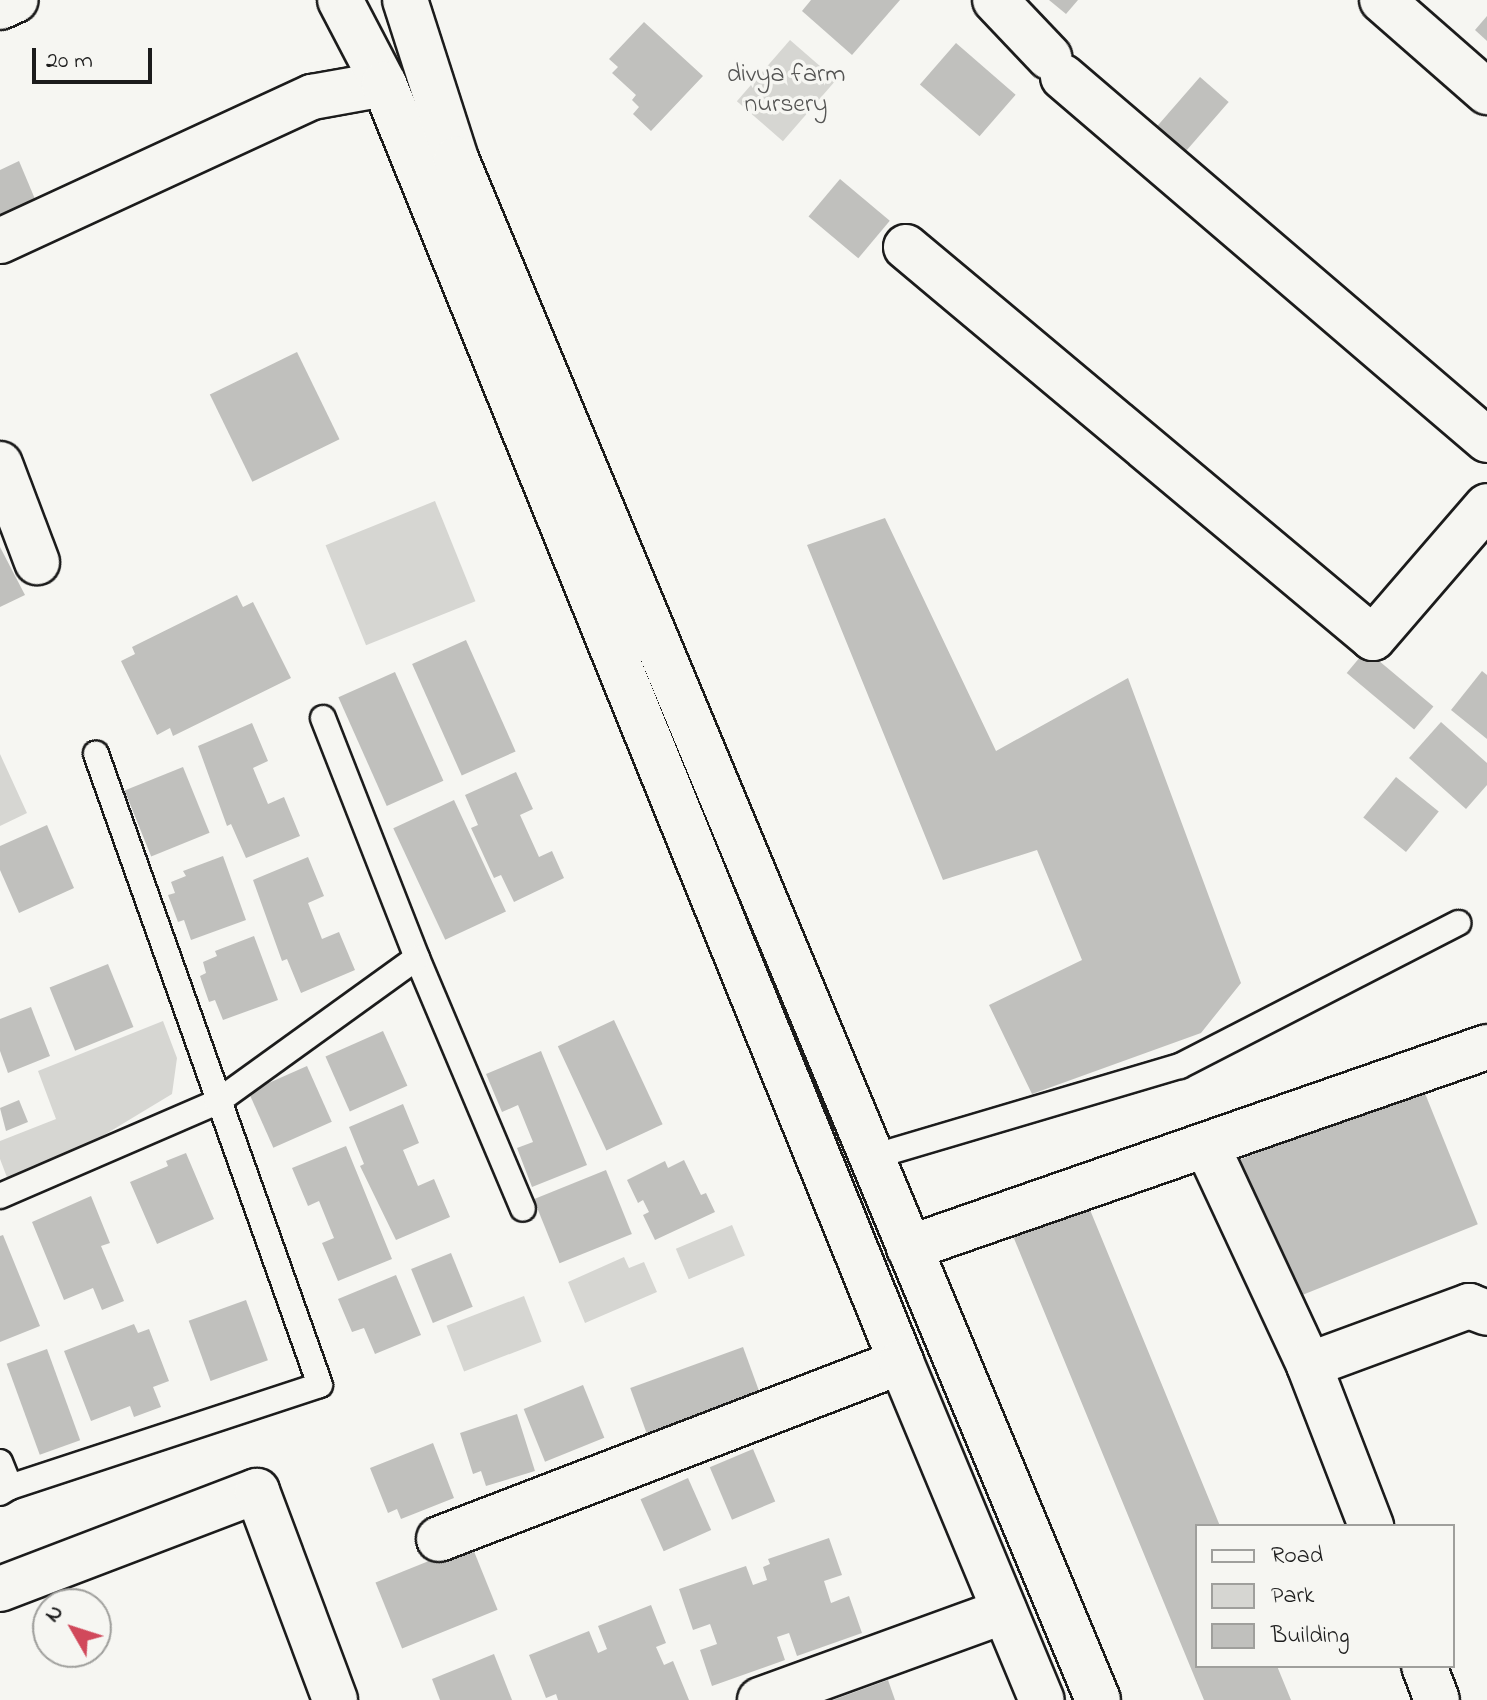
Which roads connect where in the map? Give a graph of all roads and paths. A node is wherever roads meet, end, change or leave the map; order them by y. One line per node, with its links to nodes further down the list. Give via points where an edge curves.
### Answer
1 (16, 0): 6 (street)
2 (340, 0): 7 (street)
3 (405, 0): 22 (street, via 456,159)
4 (995, 0): 11 (street, via 1056,67)
5 (1382, 0): 8 (street)
6 (0, 7)
7 (384, 84): 9 (street, via 312,97); 27 (street)
8 (1487, 92)
9 (0, 241)
10 (906, 247): 13 (street, via 1373,638)
11 (1487, 440)
12 (0, 464): 14 (street)
13 (1487, 506)
14 (37, 562)
15 (323, 718): 18 (lane)
16 (96, 754): 20 (lane)
17 (1458, 923): 22 (lane, via 1180,1066)
18 (417, 958): 20 (lane); 24 (lane)
19 (1487, 1047): 21 (street)
20 (217, 1102): 23 (lane); 30 (lane, via 320,1385)
21 (1207, 1146): 25 (street); 28 (street)
22 (872, 1157): 25 (street)
23 (0, 1196)
24 (523, 1209)
25 (909, 1248): 39 (street)
26 (1487, 1313): 28 (street, via 1469,1306)
27 (901, 1362): 32 (street); 34 (street)
28 (1309, 1365): 31 (street)
29 (0, 1462): 30 (lane)
30 (5, 1490)
31 (1370, 1524)
32 (439, 1539)
33 (0, 1589): 36 (street, via 257,1491)
34 (1004, 1611): 37 (street); 38 (street)
35 (1425, 1668): 40 (street)
36 (335, 1700)
37 (760, 1700)
38 (1042, 1700)
39 (1098, 1700)
40 (1437, 1700)

